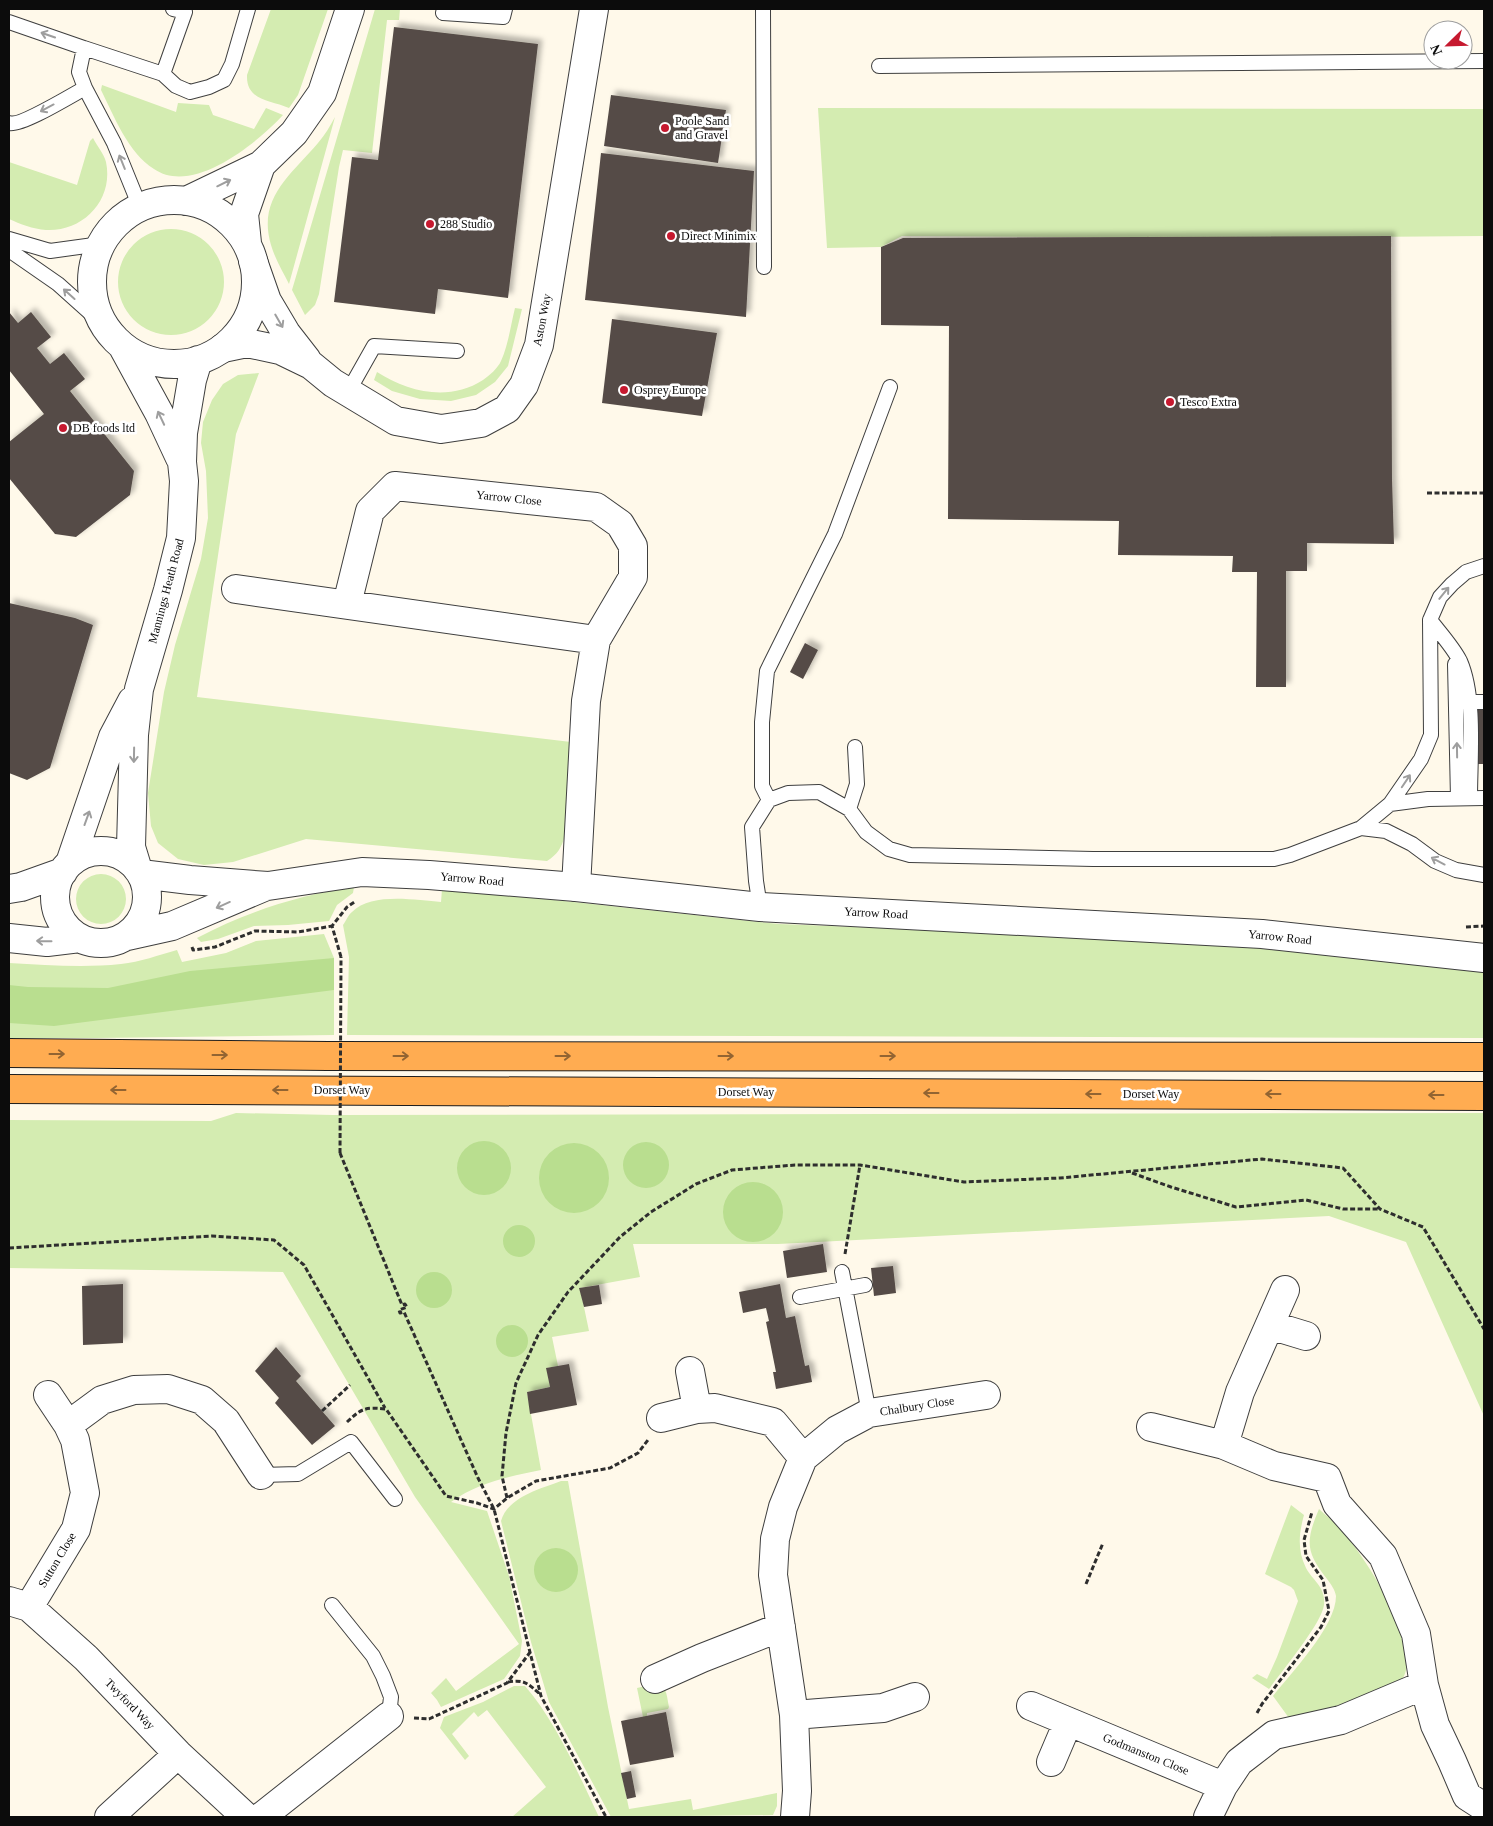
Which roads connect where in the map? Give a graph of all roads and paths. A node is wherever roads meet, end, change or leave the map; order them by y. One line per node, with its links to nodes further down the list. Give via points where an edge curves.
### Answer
1 (173, 9): 12 (lane, via 185,12)
2 (248, 9): 12 (lane, via 224,80 190,92 176,86)
3 (350, 9): 15 (street, via 322,93 294,133)
4 (444, 9): 5 (lane, via 443,14 503,17)
5 (505, 9)
6 (594, 9): 30 (street, Aston Way, via 539,345 524,385 507,409 482,423 441,429 396,421)
7 (763, 9): 22 (lane)
8 (9, 22): 9 (lane, one-way to 8)
9 (84, 48): 12 (lane); 13 (lane, via 79,72)
10 (1484, 61): 11 (lane)
11 (879, 66)
12 (163, 74)
13 (85, 88): 14 (lane, one-way to 14, via 29,118); 17 (lane, one-way to 13, via 114,143)
14 (9, 123)
15 (261, 164): 16 (street, one-way to 15); 21 (street, via 244,214)
16 (186, 201): 17 (street, via 163,201); 21 (street, via 207,207 226,218)
17 (140, 207): 19 (street, via 124,216)
18 (9, 239): 19 (lane, via 50,251)
19 (101, 244): 23 (street, via 94,264 92,286 96,307)
20 (9, 250): 23 (lane, one-way to 20, via 58,284)
21 (250, 252): 25 (street, via 256,289 248,317); 28 (street, Aston Way, one-way to 28, via 267,301)
22 (764, 267)
23 (106, 327): 24 (street)
24 (123, 346): 27 (street, via 142,358 163,363); 31 (street, Mannings Heath Road, one-way to 24)
25 (223, 348): 27 (street); 28 (street, Aston Way, via 247,343 280,350)
26 (457, 351): 30 (lane, via 374,346)
27 (198, 360): 31 (street, Mannings Heath Road, via 183,433)
28 (311, 365): 30 (street, Aston Way)
29 (890, 387): 46 (lane, via 835,534 767,671 762,722 762,786)
30 (348, 392)
31 (182, 462): 40 (street, Mannings Heath Road, via 181,538)
32 (1427, 493): 33 (path)
33 (1484, 493)
34 (1484, 566): 37 (lane, one-way to 34, via 1440,597 1452,584 1466,572)
35 (236, 588): 36 (street)
36 (347, 604): 38 (street); 38 (street, Yarrow Close, via 370,510 396,486 596,507 620,524 633,546 633,577)
37 (1430, 620): 39 (lane); 47 (lane, one-way to 37, via 1421,759 1431,735)
38 (596, 640): 54 (street, Yarrow Close, via 586,701)
39 (1455, 654): 41 (lane, via 1460,660); 45 (lane, one-way to 39)
40 (139, 689): 50 (street, Mannings Heath Road, one-way to 40, via 113,737); 51 (street, Mannings Heath Road, one-way to 51, via 134,735 131,848)
41 (1470, 702): 42 (lane); 45 (lane)
42 (1484, 702): 43 (lane)
43 (1484, 708)
44 (855, 747): 48 (lane, via 857,784)
45 (1471, 798): 47 (lane)
46 (769, 800): 48 (lane, via 788,792 819,792); 57 (lane, via 752,827)
47 (1390, 804): 49 (lane)
48 (849, 810): 49 (lane, via 866,832 889,849 910,855 1093,860 1274,859)
49 (1361, 828): 52 (lane, one-way to 49, via 1456,870 1386,832)
50 (67, 868): 51 (street, via 81,856 105,851 123,857); 55 (street); 62 (street, via 57,886 56,901 68,929)
51 (140, 872): 53 (street, Yarrow Road, via 190,880); 60 (street, via 146,887 146,908 137,927)
52 (1484, 875)
53 (268, 886): 54 (street, Yarrow Road, via 362,872); 58 (street, Yarrow Road, one-way to 58)
54 (576, 887): 57 (street, Yarrow Road)
55 (9, 889)
56 (363, 897): 59 (path, via 347,907)
57 (760, 907): 63 (street, Yarrow Road, via 1262,934)
58 (183, 922): 59 (path, via 193,950 215,947 255,931 298,932); 60 (street, Yarrow Road)
59 (332, 926): 98 (path, bridge, via 341,957 340,1153 402,1305 407,1307 399,1310 400,1313 404,1312)
60 (127, 936): 62 (street, via 104,943)
61 (9, 938): 62 (street, one-way to 61, via 48,942)
62 (80, 938)
63 (1484, 958)
64 (9, 1053): 65 (highway, one-way to 65)
65 (1484, 1057)
66 (9, 1089): 67 (highway, Dorset Way, one-way to 66)
67 (1484, 1096)
68 (860, 1165): 69 (path, via 964,1182); 72 (path); 96 (path, via 795,1165 732,1170 696,1184 620,1236 568,1292 538,1335 516,1383 502,1476)
69 (1130, 1172): 70 (path, via 1236,1207 1306,1200 1343,1209); 70 (path, via 1262,1158 1343,1168)
70 (1380, 1209): 78 (path, via 1423,1227)
71 (9, 1248): 84 (path, via 212,1236 274,1240 304,1265)
72 (842, 1272): 74 (lane)
73 (865, 1285): 74 (lane)
74 (845, 1289): 76 (lane); 88 (lane)
75 (1285, 1290): 77 (street)
76 (800, 1297)
77 (1270, 1324): 79 (street); 92 (street, via 1240,1392)
78 (1484, 1329)
79 (1306, 1336)
80 (690, 1371): 85 (street)
81 (350, 1385): 87 (path)
82 (48, 1395): 90 (street, Sutton Close)
83 (986, 1395): 88 (street, Chalbury Close)
84 (386, 1409): 86 (path); 98 (path, via 446,1496)
85 (697, 1409): 89 (street); 93 (street, via 715,1408 773,1422)
86 (361, 1410)
87 (322, 1411)
88 (869, 1413): 93 (street, Chalbury Close, via 837,1430)
89 (661, 1418): 96 (path, via 638,1453 610,1468 536,1481)
90 (68, 1425): 94 (street, via 102,1400 134,1390 168,1389 202,1400 226,1421); 101 (street, Sutton Close, via 75,1440 85,1493 76,1528)
91 (1152, 1427): 92 (street)
92 (1224, 1445): 95 (street, via 1274,1466)
93 (804, 1458): 103 (street, Chalbury Close, via 783,1507 775,1539 774,1575)
94 (261, 1475): 97 (lane, via 298,1474 351,1442)
95 (1327, 1478): 107 (street, via 1337,1504 1383,1556 1416,1634); 111 (path, via 1304,1540 1306,1556 1323,1580 1328,1611 1321,1627)
96 (508, 1498): 98 (path)
97 (395, 1499)
98 (494, 1509): 104 (path)
99 (1103, 1543): 100 (path)
100 (1086, 1584)
101 (19, 1604): 115 (street, Twyford Way, via 86,1658)
102 (332, 1605): 113 (lane, via 373,1656 391,1697)
103 (781, 1627): 105 (street); 112 (street, Chalbury Close)
104 (530, 1651): 106 (path); 108 (path)
105 (655, 1679)
106 (507, 1682): 108 (path, via 518,1680 528,1683); 113 (path, via 430,1719)
107 (1424, 1685): 117 (street, via 1341,1720 1274,1735 1239,1762); 118 (street, via 1435,1725 1467,1796)
108 (541, 1696): 122 (path)
109 (915, 1697): 112 (street, via 883,1708)
110 (1031, 1706): 114 (street, Godmanston Close)
111 (1257, 1713)
112 (794, 1715): 123 (street, Chalbury Close)
113 (388, 1716): 121 (street)
114 (1068, 1722): 116 (street); 117 (street, Godmanston Close)
115 (178, 1754): 119 (street); 120 (street, Twyford Way)
116 (1051, 1762)
117 (1223, 1786): 124 (street)
118 (1484, 1807)
119 (109, 1817)
120 (246, 1817)
121 (261, 1817)
122 (606, 1817)
123 (795, 1817)
124 (1208, 1817)

